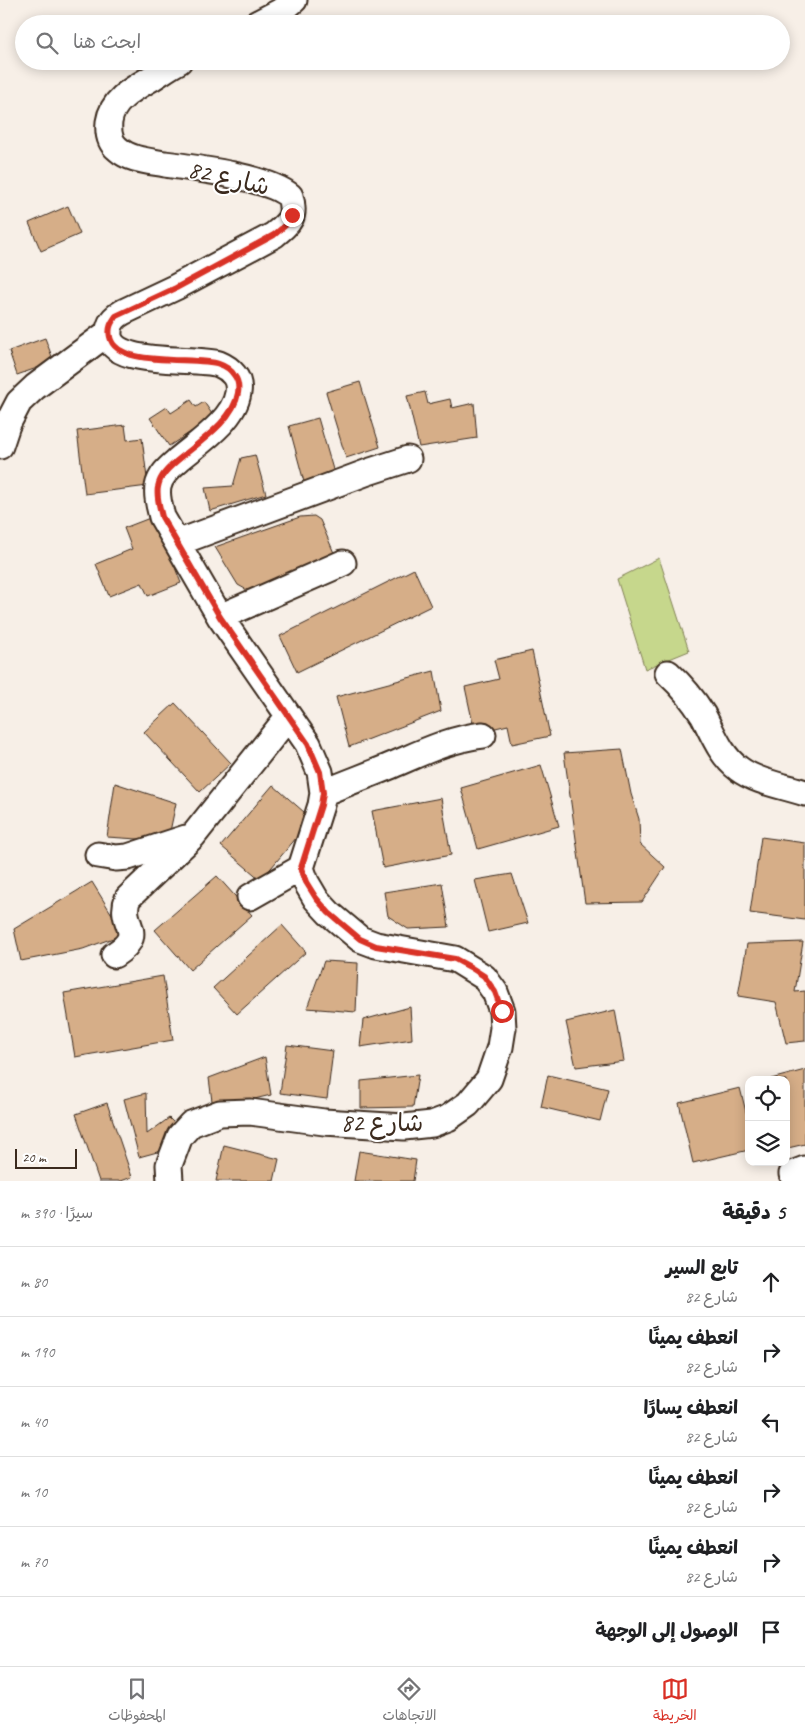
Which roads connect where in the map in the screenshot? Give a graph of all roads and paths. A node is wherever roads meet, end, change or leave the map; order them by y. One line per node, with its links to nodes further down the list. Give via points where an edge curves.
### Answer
1 (294, 0): 2 (street)
2 (273, 15)
3 (164, 70): 4 (street, شارع 82, via 132,90 118,102 110,115 108,129 111,142 118,150 149,161 274,186 290,196 292,215 274,235 116,316)
4 (109, 332): 5 (street, via 34,387 19,402); 7 (street, via 110,340 124,352 218,364 235,376 239,387 230,413 165,471 158,486 162,517)
5 (0, 446)
6 (408, 459): 7 (street)
7 (177, 543): 9 (street)
8 (343, 562): 9 (street)
9 (220, 617): 11 (street)
10 (668, 673): 14 (street, via 694,701 729,761 755,778)
11 (288, 717): 13 (street, via 308,744 320,772); 15 (street)
12 (483, 735): 13 (street, via 435,746)
13 (323, 793): 17 (street)
14 (805, 793)
15 (193, 836): 16 (street, via 128,857); 19 (street, via 128,898 125,913 132,938 126,948)
16 (98, 855)
17 (301, 868): 18 (street); 20 (street, شارع 82, via 316,898 360,939 376,946 455,959 484,976 502,1011 503,1028 489,1079 468,1104 448,1118 432,1124 404,1127 324,1122 250,1112 208,1117 191,1124 180,1136 169,1165)
18 (250, 897)
19 (114, 955)
20 (170, 1181)

